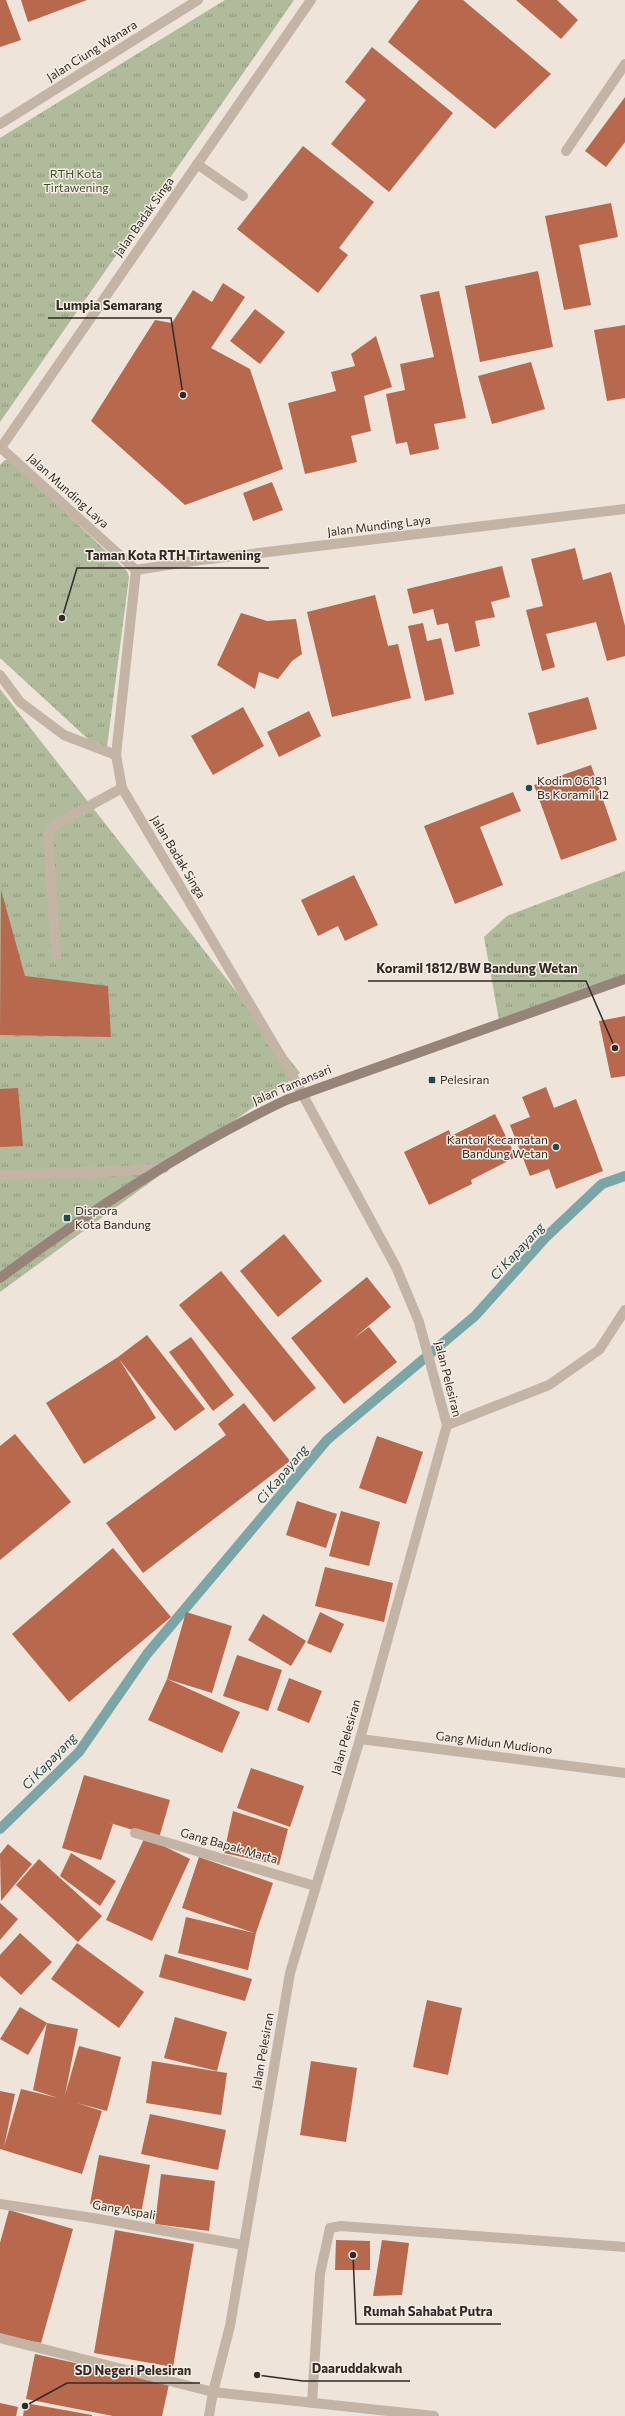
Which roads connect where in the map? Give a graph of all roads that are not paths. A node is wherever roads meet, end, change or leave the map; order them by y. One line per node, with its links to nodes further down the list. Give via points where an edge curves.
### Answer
1 (198, 0): 4 (street, Jalan Ciung Wanara)
2 (311, 0): 6 (street, Jalan Badak Singa)
3 (625, 64): 5 (street)
4 (0, 124)
5 (566, 151)
6 (197, 164): 7 (street); 8 (street, Jalan Badak Singa)
7 (243, 196)
8 (0, 448): 10 (street, Jalan Munding Laya)
9 (625, 509): 10 (street, Jalan Munding Laya)
10 (136, 570): 12 (street)
11 (0, 675): 12 (street, via 20,702 64,735)
12 (116, 755): 13 (street, Jalan Badak Singa)
13 (122, 788): 14 (street, via 60,822 52,828 48,836); 16 (street, Jalan Badak Singa)
14 (56, 955)
15 (625, 979): 16 (main road, Jalan Tamansari)
16 (301, 1093): 17 (main road, Jalan Tamansari, via 242,1121); 21 (street, Jalan Pelesiran, via 396,1267 422,1331)
17 (165, 1168): 18 (street, via 124,1172); 19 (main road, Jalan Tamansari, via 61,1233)
18 (0, 1175)
19 (0, 1278)
20 (625, 1310): 21 (street, via 599,1350 549,1385)
21 (447, 1425): 22 (street, Jalan Pelesiran)
22 (360, 1739): 23 (street, Gang Midun Mudiono); 25 (street, Jalan Pelesiran)
23 (625, 1773)
24 (135, 1833): 25 (street, Gang Bapak Marta)
25 (315, 1886): 27 (street, Jalan Pelesiran, via 290,1973)
26 (0, 2204): 27 (street, Gang Aspali)
27 (243, 2245): 30 (street, Jalan Pelesiran, via 230,2326)
28 (625, 2247): 31 (street, via 341,2226 330,2228 320,2274)
29 (0, 2338): 30 (street)
30 (213, 2392): 31 (street); 32 (street, Jalan Pelesiran)
31 (312, 2403): 33 (street)
32 (209, 2416)
33 (434, 2416)

